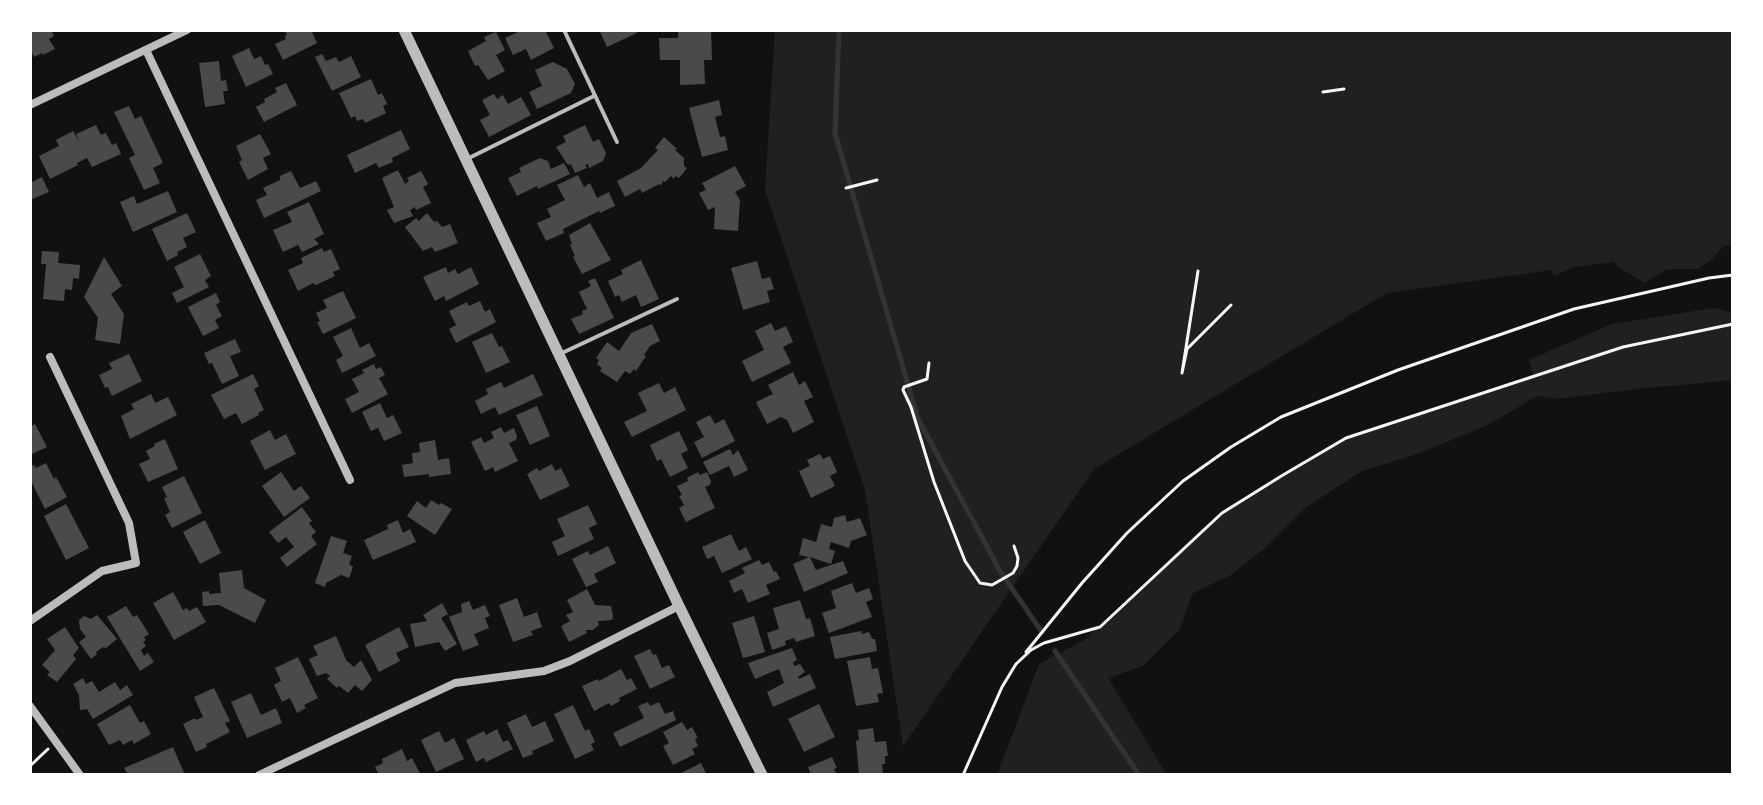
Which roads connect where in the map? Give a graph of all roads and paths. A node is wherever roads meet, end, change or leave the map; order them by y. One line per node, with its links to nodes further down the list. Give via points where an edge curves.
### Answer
1 (187, 30): 4 (street)
2 (404, 30): 10 (street)
3 (564, 30): 7 (lane)
4 (146, 50): 8 (street); 21 (street)
5 (1344, 89): 6 (path)
6 (1323, 92)
7 (594, 96): 9 (lane); 10 (lane)
8 (30, 105)
9 (617, 142)
10 (466, 159): 18 (street)
11 (877, 180): 12 (path)
12 (846, 188)
13 (1198, 271): 16 (path, via 1182,373 1187,349)
14 (1733, 275): 25 (path, via 1574,309 1281,417 1183,481 1127,533)
15 (677, 299): 18 (lane)
16 (1231, 305)
17 (1733, 324): 25 (path, via 1623,347 1346,438 1222,513 1100,627 1044,643)
18 (560, 354): 23 (street)
19 (50, 357): 24 (street, via 129,523 136,563 102,571)
20 (929, 363): 22 (path, via 927,379 903,390 961,551 980,583 992,585 1013,573 1018,558)
21 (350, 480)
22 (1014, 546)
23 (679, 606): 30 (street, via 544,671 455,683); 31 (street)
24 (30, 621)
25 (1016, 664): 32 (path)
26 (30, 706): 27 (street)
27 (56, 742): 28 (path); 29 (street)
28 (30, 766)
29 (80, 775)
30 (259, 775)
31 (762, 775)
32 (963, 775)

